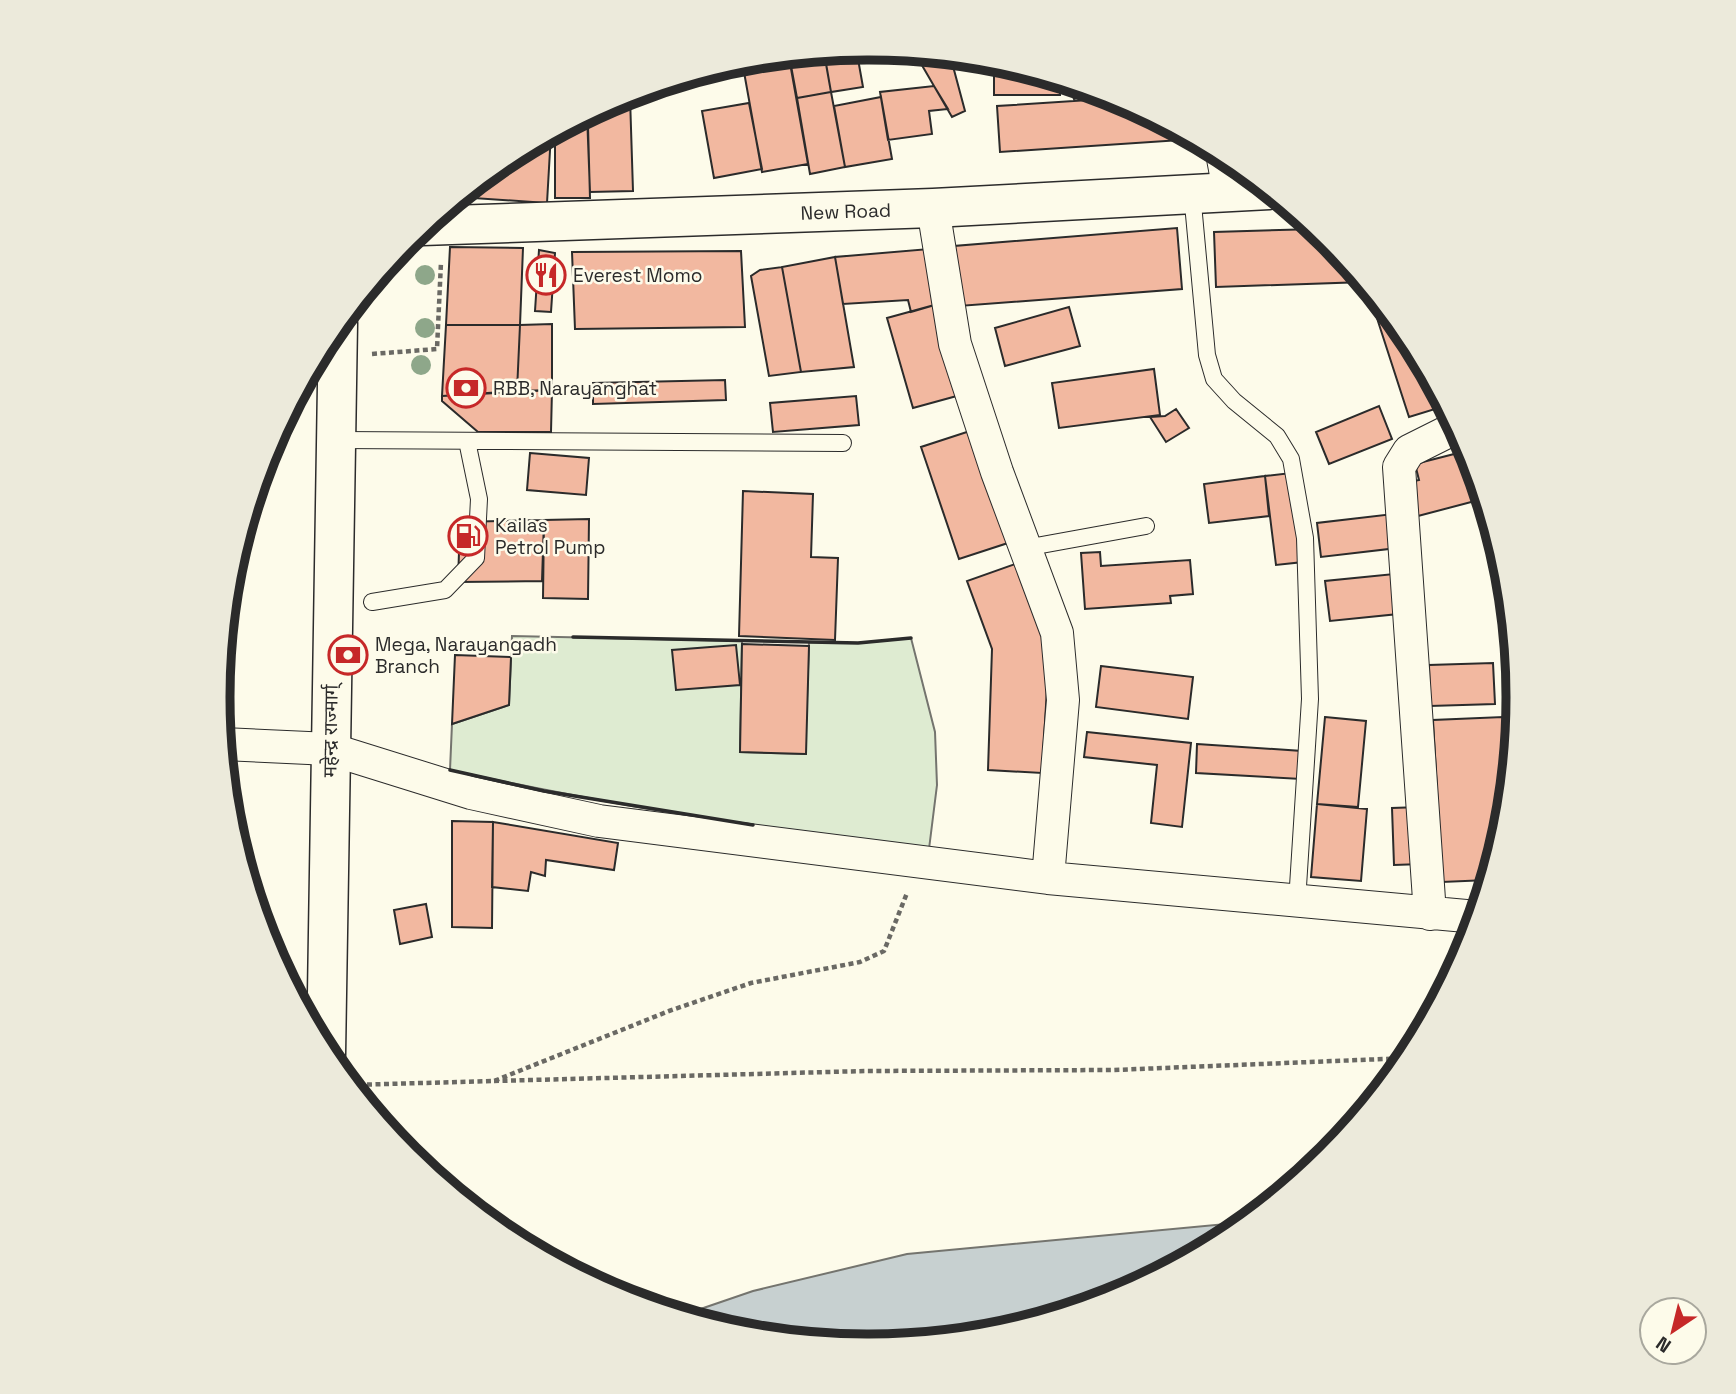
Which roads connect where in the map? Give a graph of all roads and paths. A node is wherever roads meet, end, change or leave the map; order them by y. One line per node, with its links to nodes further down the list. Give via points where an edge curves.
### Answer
1 (1219, 165): 3 (street)
2 (1255, 190): 3 (main road, New Road)
3 (1211, 192): 4 (main road, New Road); 20 (lane, via 1207,355 1214,379 1277,436 1291,459 1305,538 1310,699)
4 (933, 208): 5 (main road, New Road); 14 (street, via 955,344)
5 (439, 226)
6 (433, 231): 7 (path, via 437,349)
7 (340, 340)
8 (339, 342): 10 (main road, महेन्द्र राज्मार्ग्)
9 (1447, 432): 21 (street, via 1409,451 1399,467)
10 (338, 440): 11 (lane); 17 (main road, महेन्द्र राज्मार्ग्)
11 (467, 441): 12 (lane); 15 (lane, via 479,499 476,558 444,590)
12 (843, 443)
13 (1146, 526): 14 (lane)
14 (1025, 548): 19 (street, via 1057,633 1063,700)
15 (372, 602)
16 (233, 745): 17 (street)
17 (330, 750): 18 (street, via 471,793 599,821); 23 (main road, महेन्द्र राज्मार्ग्)
18 (918, 862): 19 (street); 25 (path, via 884,951 860,962 751,983)
19 (1048, 878): 20 (street)
20 (1297, 902): 21 (street)
21 (1430, 914): 22 (street)
22 (1466, 917)
23 (326, 1032)
24 (1393, 1059): 25 (path, via 1114,1070)
25 (494, 1081): 26 (path)
26 (362, 1085)

